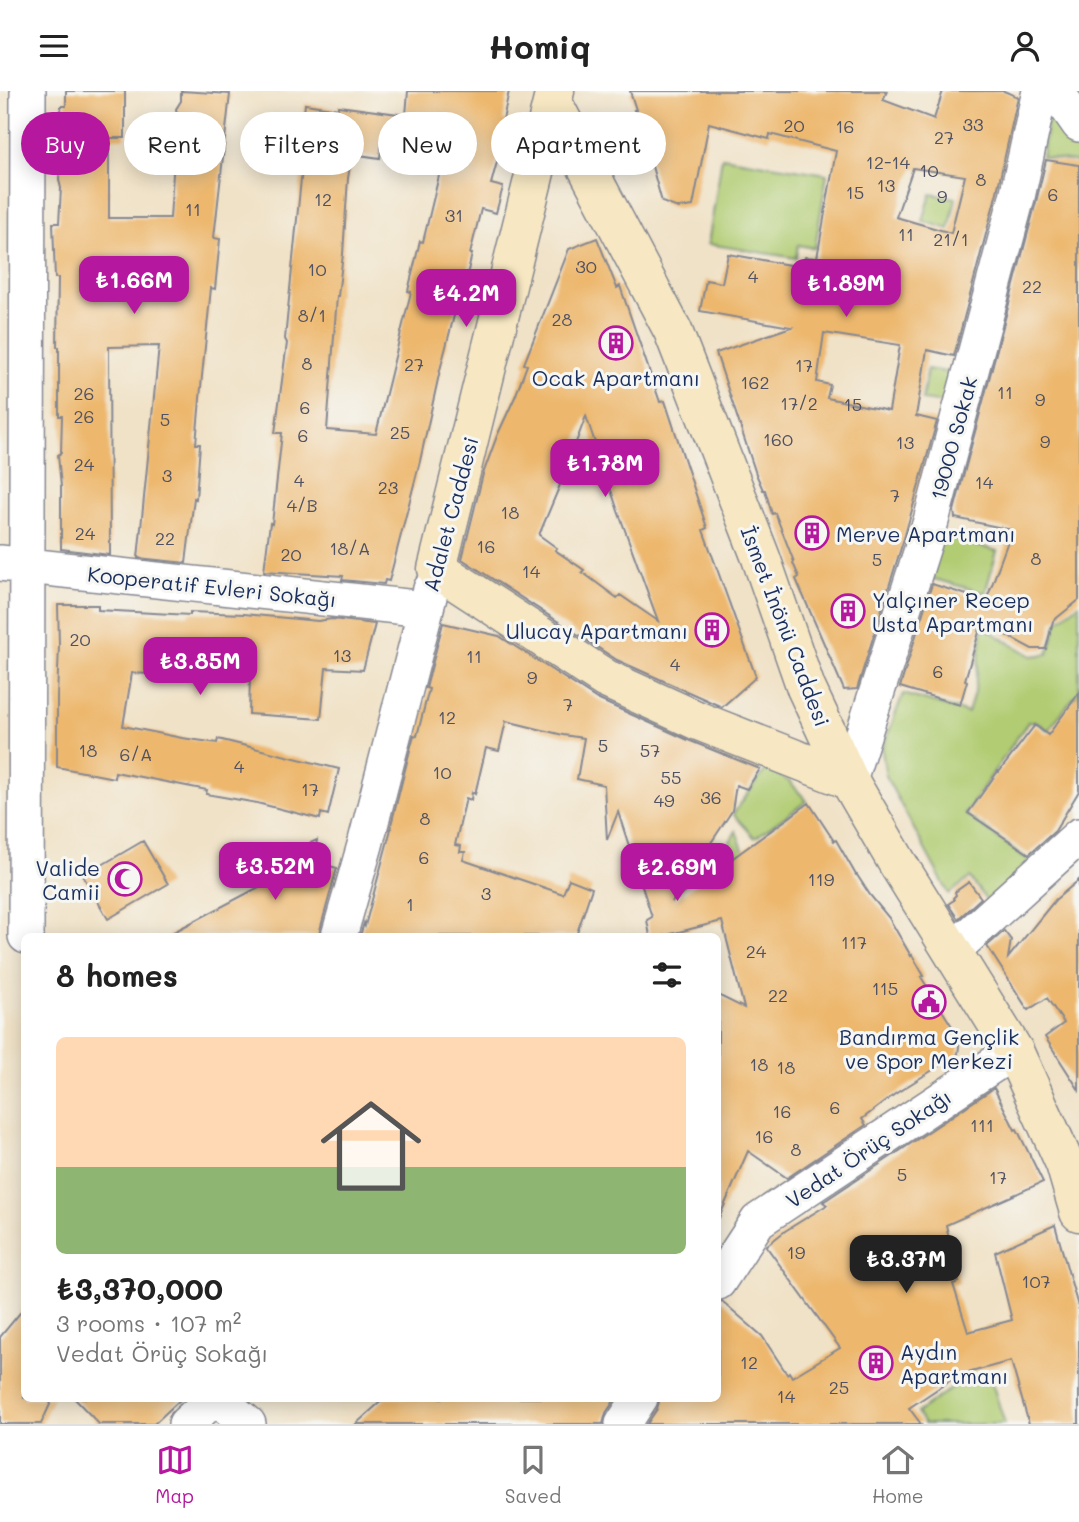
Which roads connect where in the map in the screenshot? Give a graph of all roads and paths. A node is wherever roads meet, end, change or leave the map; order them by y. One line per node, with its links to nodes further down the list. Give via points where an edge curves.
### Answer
1 (28, 91): 6 (street)
2 (1040, 91): 9 (street, 19000 Sokak, via 1017,197 931,521)
3 (1056, 91): 5 (street)
4 (554, 97): 7 (main road, Adalet Caddesi); 9 (main road, İsmet İnönü Caddesi, via 673,331 806,688)
5 (1079, 124)
6 (13, 564): 8 (street, Kooperatif Evleri Sokağı); 11 (street)
7 (437, 569): 8 (street, Adalet Caddesi); 9 (main road, via 606,679)
8 (425, 609): 12 (street, Adalet Caddesi)
9 (849, 780): 13 (main road, İsmet İnönü Caddesi)
10 (1079, 836): 13 (street)
11 (26, 933)
12 (340, 933)
13 (952, 951): 14 (main road, İsmet İnönü Caddesi)
14 (1014, 1051): 15 (main road, İsmet İnönü Caddesi, via 1065,1164); 16 (street, Vedat Örüç Sokağı, via 758,1221)
15 (1079, 1212)
16 (721, 1277)
17 (211, 1402): 20 (street)
18 (221, 1402): 21 (street)
19 (637, 1402): 22 (street)
20 (186, 1424)
21 (248, 1424)
22 (623, 1424)

